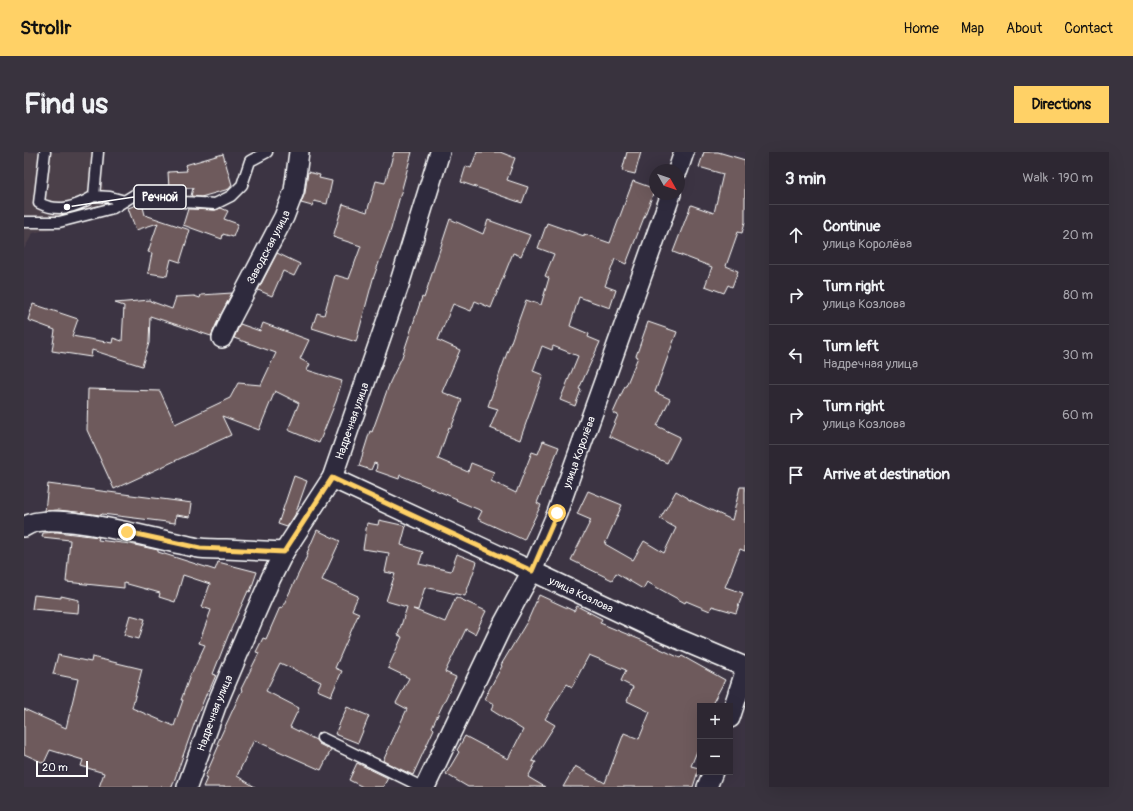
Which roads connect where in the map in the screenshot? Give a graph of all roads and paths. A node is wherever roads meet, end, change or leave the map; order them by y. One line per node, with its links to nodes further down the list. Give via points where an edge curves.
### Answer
1 (45, 152): 8 (lane, via 39,203 59,209 84,202)
2 (98, 152): 8 (lane)
3 (299, 152): 12 (street, Заводская улица, via 294,191 284,217)
4 (440, 152): 13 (street, Надречная улица, via 399,285)
5 (684, 152): 7 (street)
6 (264, 153): 10 (lane, via 250,160 242,185 231,196 216,204 184,202 168,196 139,192)
7 (680, 164)
8 (94, 196): 10 (lane)
9 (669, 200): 16 (street, улица Королёва, via 557,513)
10 (125, 201): 11 (lane, via 113,208 58,222)
11 (24, 222)
12 (222, 338)
13 (332, 478): 15 (street, Надречная улица); 16 (street, улица Козлова)
14 (24, 527): 15 (street, via 36,521 65,521 200,548)
15 (284, 552): 22 (street, Надречная улица, via 254,614 216,706)
16 (532, 571): 17 (street, улица Козлова, via 655,629); 23 (street, улица Королёва, via 502,626)
17 (745, 667)
18 (745, 672): 19 (street)
19 (733, 709)
20 (322, 738): 23 (lane)
21 (712, 775): 24 (street)
22 (187, 787)
23 (423, 787)
24 (707, 787)

